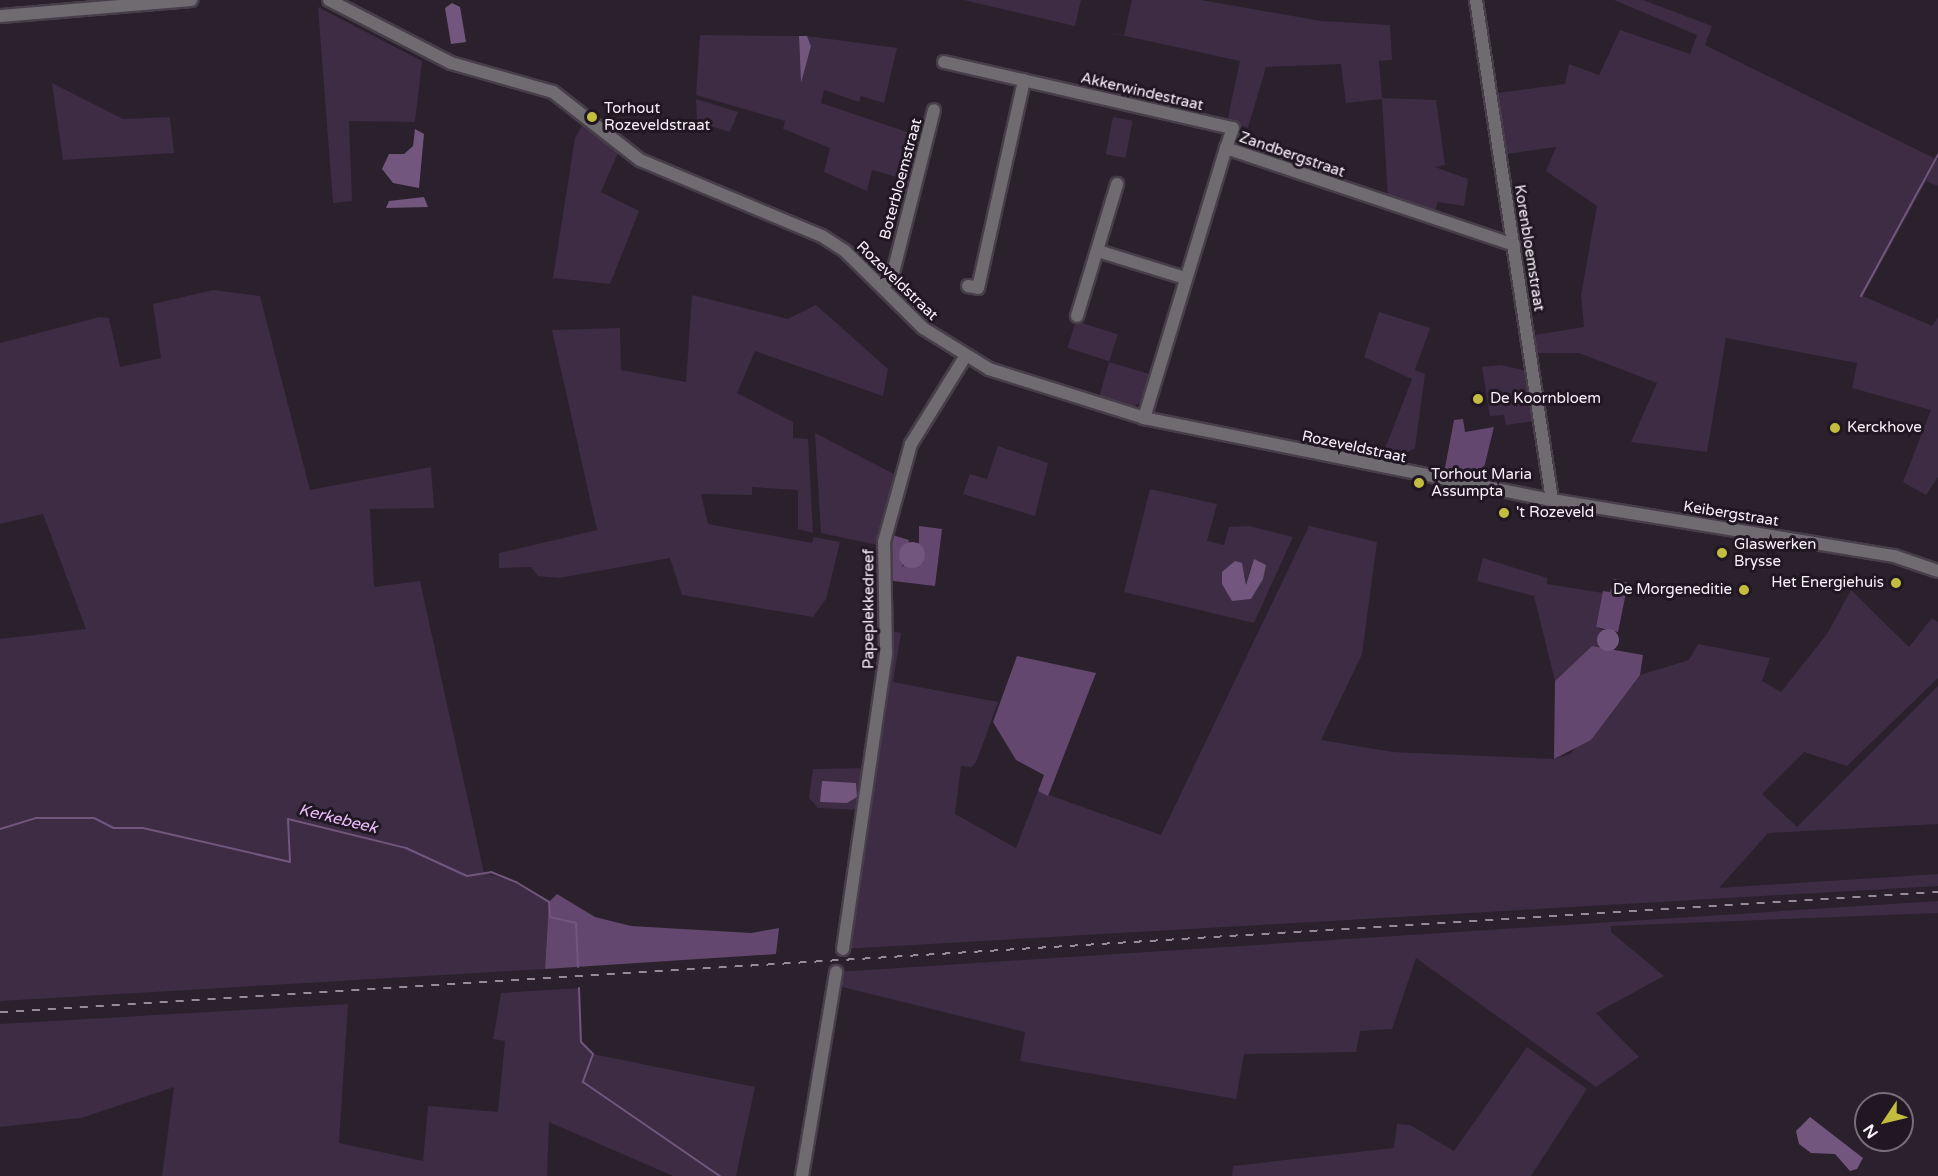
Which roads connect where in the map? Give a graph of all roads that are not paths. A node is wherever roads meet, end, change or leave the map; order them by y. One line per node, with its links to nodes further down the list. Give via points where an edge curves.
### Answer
1 (191, 0): 4 (street)
2 (329, 0): 13 (street, Rozeveldstraat, via 451,63 553,92 624,152 813,231 845,251)
3 (1476, 0): 10 (street, Korenbloemstraat)
4 (0, 16)
5 (944, 62): 6 (street, Akkerwindestraat)
6 (1024, 80): 8 (street, Akkerwindestraat, via 1238,129); 14 (street, via 978,288)
7 (934, 110): 13 (street, Boterbloemstraat, via 892,278)
8 (1227, 148): 10 (street, Zandbergstraat); 12 (street, Zandbergstraat)
9 (1117, 184): 11 (street)
10 (1514, 245): 18 (street, Korenbloemstraat)
11 (1098, 250): 12 (street); 15 (street)
12 (1185, 278): 17 (street, Zandbergstraat)
13 (882, 286): 16 (street, Rozeveldstraat, via 923,328)
14 (968, 286)
15 (1077, 315)
16 (965, 357): 17 (street, Rozeveldstraat); 20 (street, Papeplekkedreef, via 911,444 884,542 886,652)
17 (1144, 418): 18 (street, Rozeveldstraat)
18 (1552, 500): 19 (street, Keibergstraat, via 1894,556)
19 (1938, 571)
20 (843, 950)
21 (836, 972): 22 (street)
22 (802, 1176)

